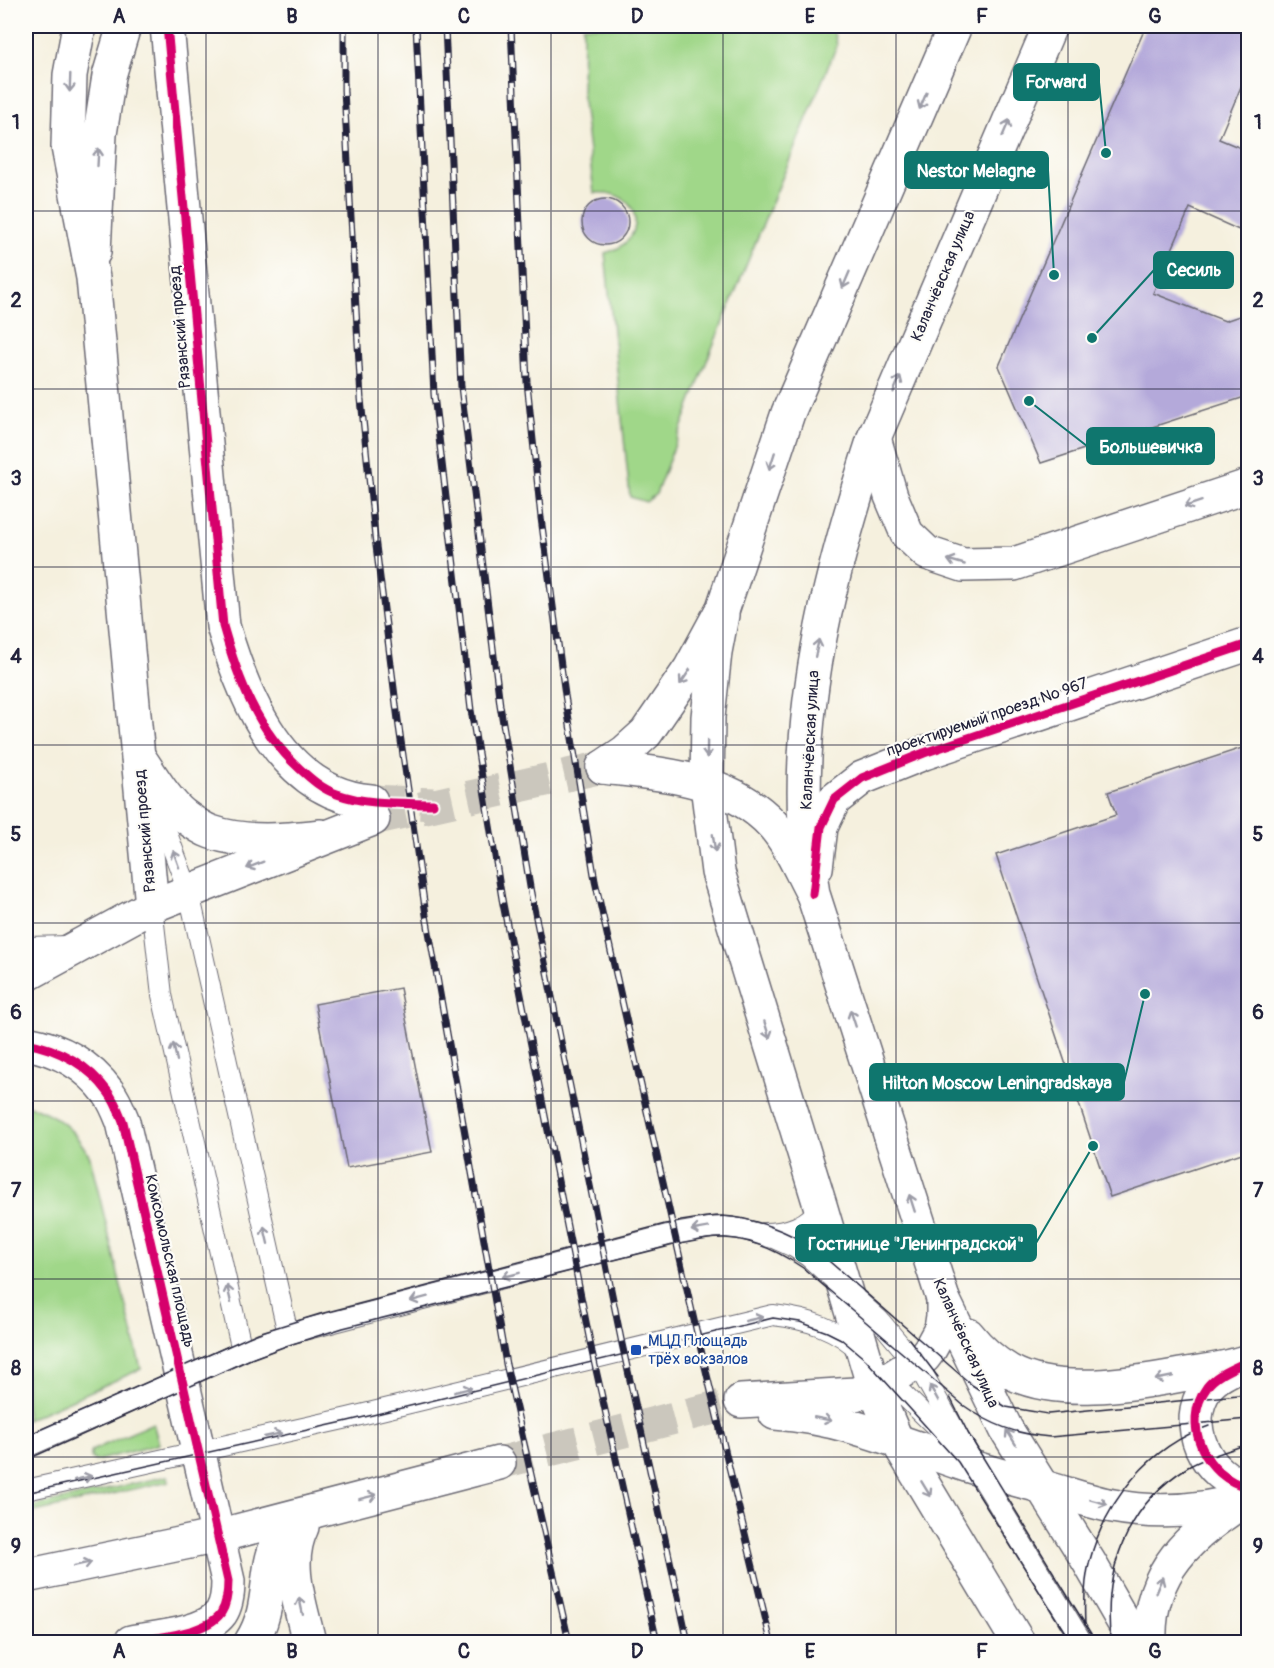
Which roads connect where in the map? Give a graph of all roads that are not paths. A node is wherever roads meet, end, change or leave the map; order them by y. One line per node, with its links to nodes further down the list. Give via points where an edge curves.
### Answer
1 (79, 26): 6 (main road, Рязанский проезд, one-way to 6, via 70,75 68,147)
2 (124, 26): 6 (main road, Рязанский проезд, one-way to 2, via 100,134 109,76)
3 (167, 26): 13 (main road, Рязанский проезд, via 223,626 245,692 261,723 289,759 318,785 372,810)
4 (956, 26): 9 (main road, one-way to 9, via 788,413)
5 (1050, 26): 7 (main road, Каланчёвская улица, one-way to 5)
6 (93, 278): 11 (main road, Рязанский проезд)
7 (874, 438): 8 (main road, one-way to 7, via 1014,564 963,565 927,553 907,534); 15 (main road, Каланчёвская улица, one-way to 7, via 804,787 814,663 838,559)
8 (1248, 486)
9 (723, 608): 12 (main road, one-way to 12, via 708,717); 12 (main road, one-way to 12, via 690,669 646,732 603,767)
10 (1248, 644): 15 (main road, проектируемый проезд № 967, via 924,753 862,778 834,800 820,827)
11 (138, 756): 13 (main road, Рязанский проезд, via 182,814 210,832 245,839 288,840); 14 (lane, one-way to 11); 16 (main road, Рязанский проезд)
12 (706, 784): 15 (main road, via 734,795 774,826); 21 (main road, one-way to 21, via 718,872)
13 (329, 835): 14 (main road, one-way to 14)
14 (189, 893): 16 (main road); 25 (lane, one-way to 14)
15 (813, 894): 24 (main road, Каланчёвская улица, one-way to 15)
16 (152, 906): 18 (main road); 26 (lane, one-way to 16, via 162,995)
17 (26, 946): 18 (lane)
18 (77, 946): 19 (main road)
19 (26, 975)
20 (26, 1043): 30 (main road, Комсомольская площадь, via 65,1054 88,1070 110,1094 123,1122)
21 (820, 1204): 22 (lane, via 817,1213 802,1225); 23 (main road)
22 (758, 1233): 23 (lane, via 794,1247); 25 (lane, one-way to 25, via 725,1227 668,1235)
23 (845, 1289): 27 (main road); 28 (lane)
24 (943, 1299): 28 (main road, via 936,1340); 29 (main road, one-way to 24, via 1114,1386 1042,1383 1010,1372 991,1359 969,1337); 37 (main road, Каланчёвская улица, one-way to 24, via 1006,1429)
25 (288, 1334): 26 (lane)
26 (242, 1351): 30 (lane)
27 (864, 1355): 31 (main road); 34 (lane, one-way to 27, via 773,1314 801,1318 827,1328)
28 (916, 1362): 31 (main road); 36 (lane, one-way to 28)
29 (1245, 1362): 39 (main road, via 1208,1386 1200,1400 1196,1423 1201,1449 1216,1471 1241,1485)
30 (181, 1380): 33 (lane); 34 (main road, Комсомольская площадь)
31 (881, 1384): 32 (main road); 32 (main road, one-way to 32, via 855,1394 742,1406 848,1424); 36 (lane)
32 (896, 1439): 36 (main road); 46 (main road, one-way to 46)
33 (26, 1447)
34 (198, 1452): 38 (lane, one-way to 34); 41 (main road, Комсомольская площадь)
35 (499, 1463): 40 (main road, one-way to 35)
36 (975, 1466): 37 (main road); 47 (lane)
37 (1042, 1487): 39 (main road, one-way to 39, via 1112,1506 1156,1512 1196,1510); 48 (main road, Каланчёвская улица)
38 (26, 1490)
39 (1248, 1494): 49 (main road, one-way to 39, via 1155,1593 1166,1570 1215,1519)
40 (312, 1512): 41 (main road); 44 (main road, via 292,1524 278,1539 262,1620); 45 (main road, one-way to 40, via 294,1557 300,1532)
41 (218, 1536): 42 (main road, one-way to 41); 43 (main road, Комсомольская площадь, via 228,1581 228,1596 221,1613 195,1630)
42 (26, 1576)
43 (131, 1642)
44 (250, 1642)
45 (309, 1642)
46 (1018, 1642)
47 (1082, 1642)
48 (1135, 1642)
49 (1150, 1642)

